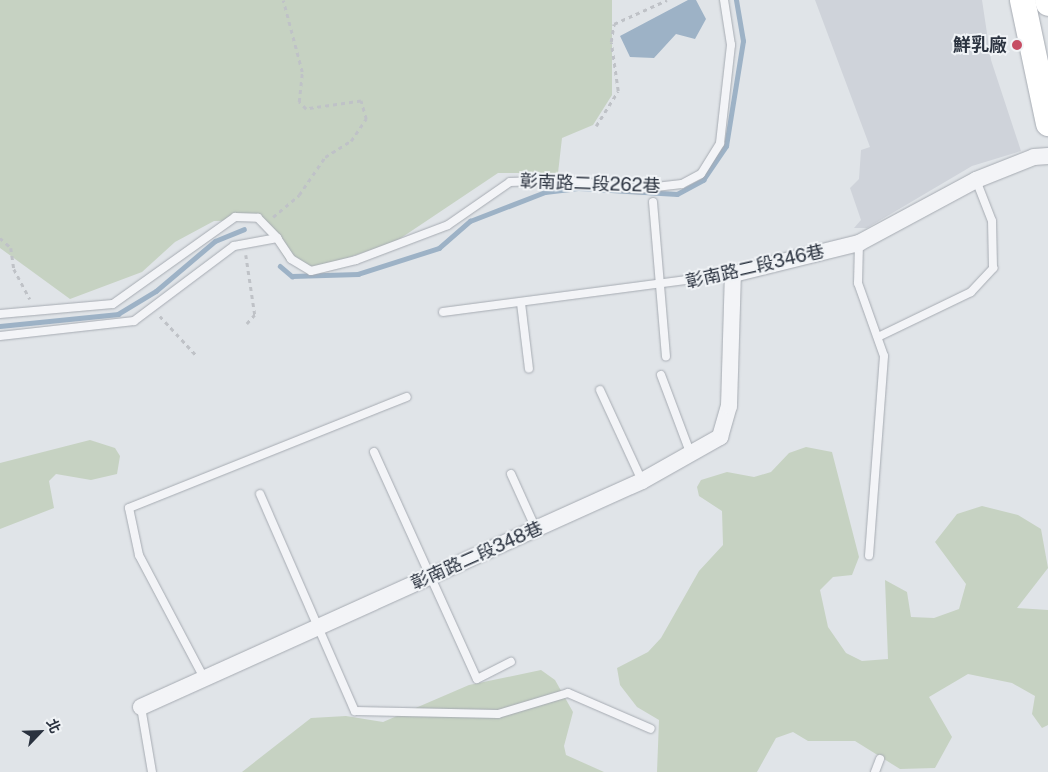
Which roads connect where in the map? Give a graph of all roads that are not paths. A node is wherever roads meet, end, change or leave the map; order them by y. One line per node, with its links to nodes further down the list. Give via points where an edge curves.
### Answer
1 (724, 0): 8 (lane, 彰南路二段262巷, via 731,45 720,142 701,174 662,188 547,179 510,182 465,216 428,234 320,270 302,268)
2 (1022, 0): 3 (main road)
3 (1040, 39): 4 (main road)
4 (1048, 123)
5 (1048, 156): 6 (street, 彰南路二段346巷, via 1034,157)
6 (976, 180): 9 (street, 彰南路二段346巷); 16 (lane, via 992,221 993,268 971,292)
7 (653, 202): 11 (lane)
8 (277, 238): 14 (lane, 彰南路二段262巷, via 265,222 235,217 218,225 136,290 112,304); 15 (lane, via 223,251 154,310 117,326)
9 (859, 243): 10 (street, 彰南路二段346巷); 16 (lane, via 858,283)
10 (733, 274): 11 (lane, 彰南路二段346巷); 23 (street, 彰南路二段348巷, via 728,406 720,437)
11 (659, 286): 12 (lane, 彰南路二段346巷); 17 (lane)
12 (521, 303): 13 (lane, 彰南路二段346巷); 18 (lane)
13 (443, 312)
14 (0, 314)
15 (0, 336)
16 (880, 336): 28 (lane, via 884,356)
17 (666, 356)
18 (529, 369)
19 (661, 375): 23 (lane)
20 (600, 390): 25 (lane)
21 (407, 397): 32 (lane, via 129,508 139,555)
22 (374, 452): 29 (lane)
23 (690, 452): 25 (street, 彰南路二段348巷)
24 (511, 474): 27 (lane)
25 (642, 482): 27 (street, 彰南路二段348巷)
26 (260, 494): 30 (lane)
27 (536, 529): 29 (street, 彰南路二段348巷)
28 (868, 555)
29 (431, 576): 30 (street, 彰南路二段348巷); 31 (lane, via 477,679)
30 (320, 627): 32 (street, 彰南路二段348巷); 34 (lane, via 355,711 498,714 568,693)
31 (511, 662)
32 (204, 678): 33 (street, 彰南路二段348巷)
33 (141, 707): 36 (lane, 彰南路二段348巷)
34 (651, 729)
35 (880, 759): 37 (lane)
36 (152, 772)
37 (875, 772)

